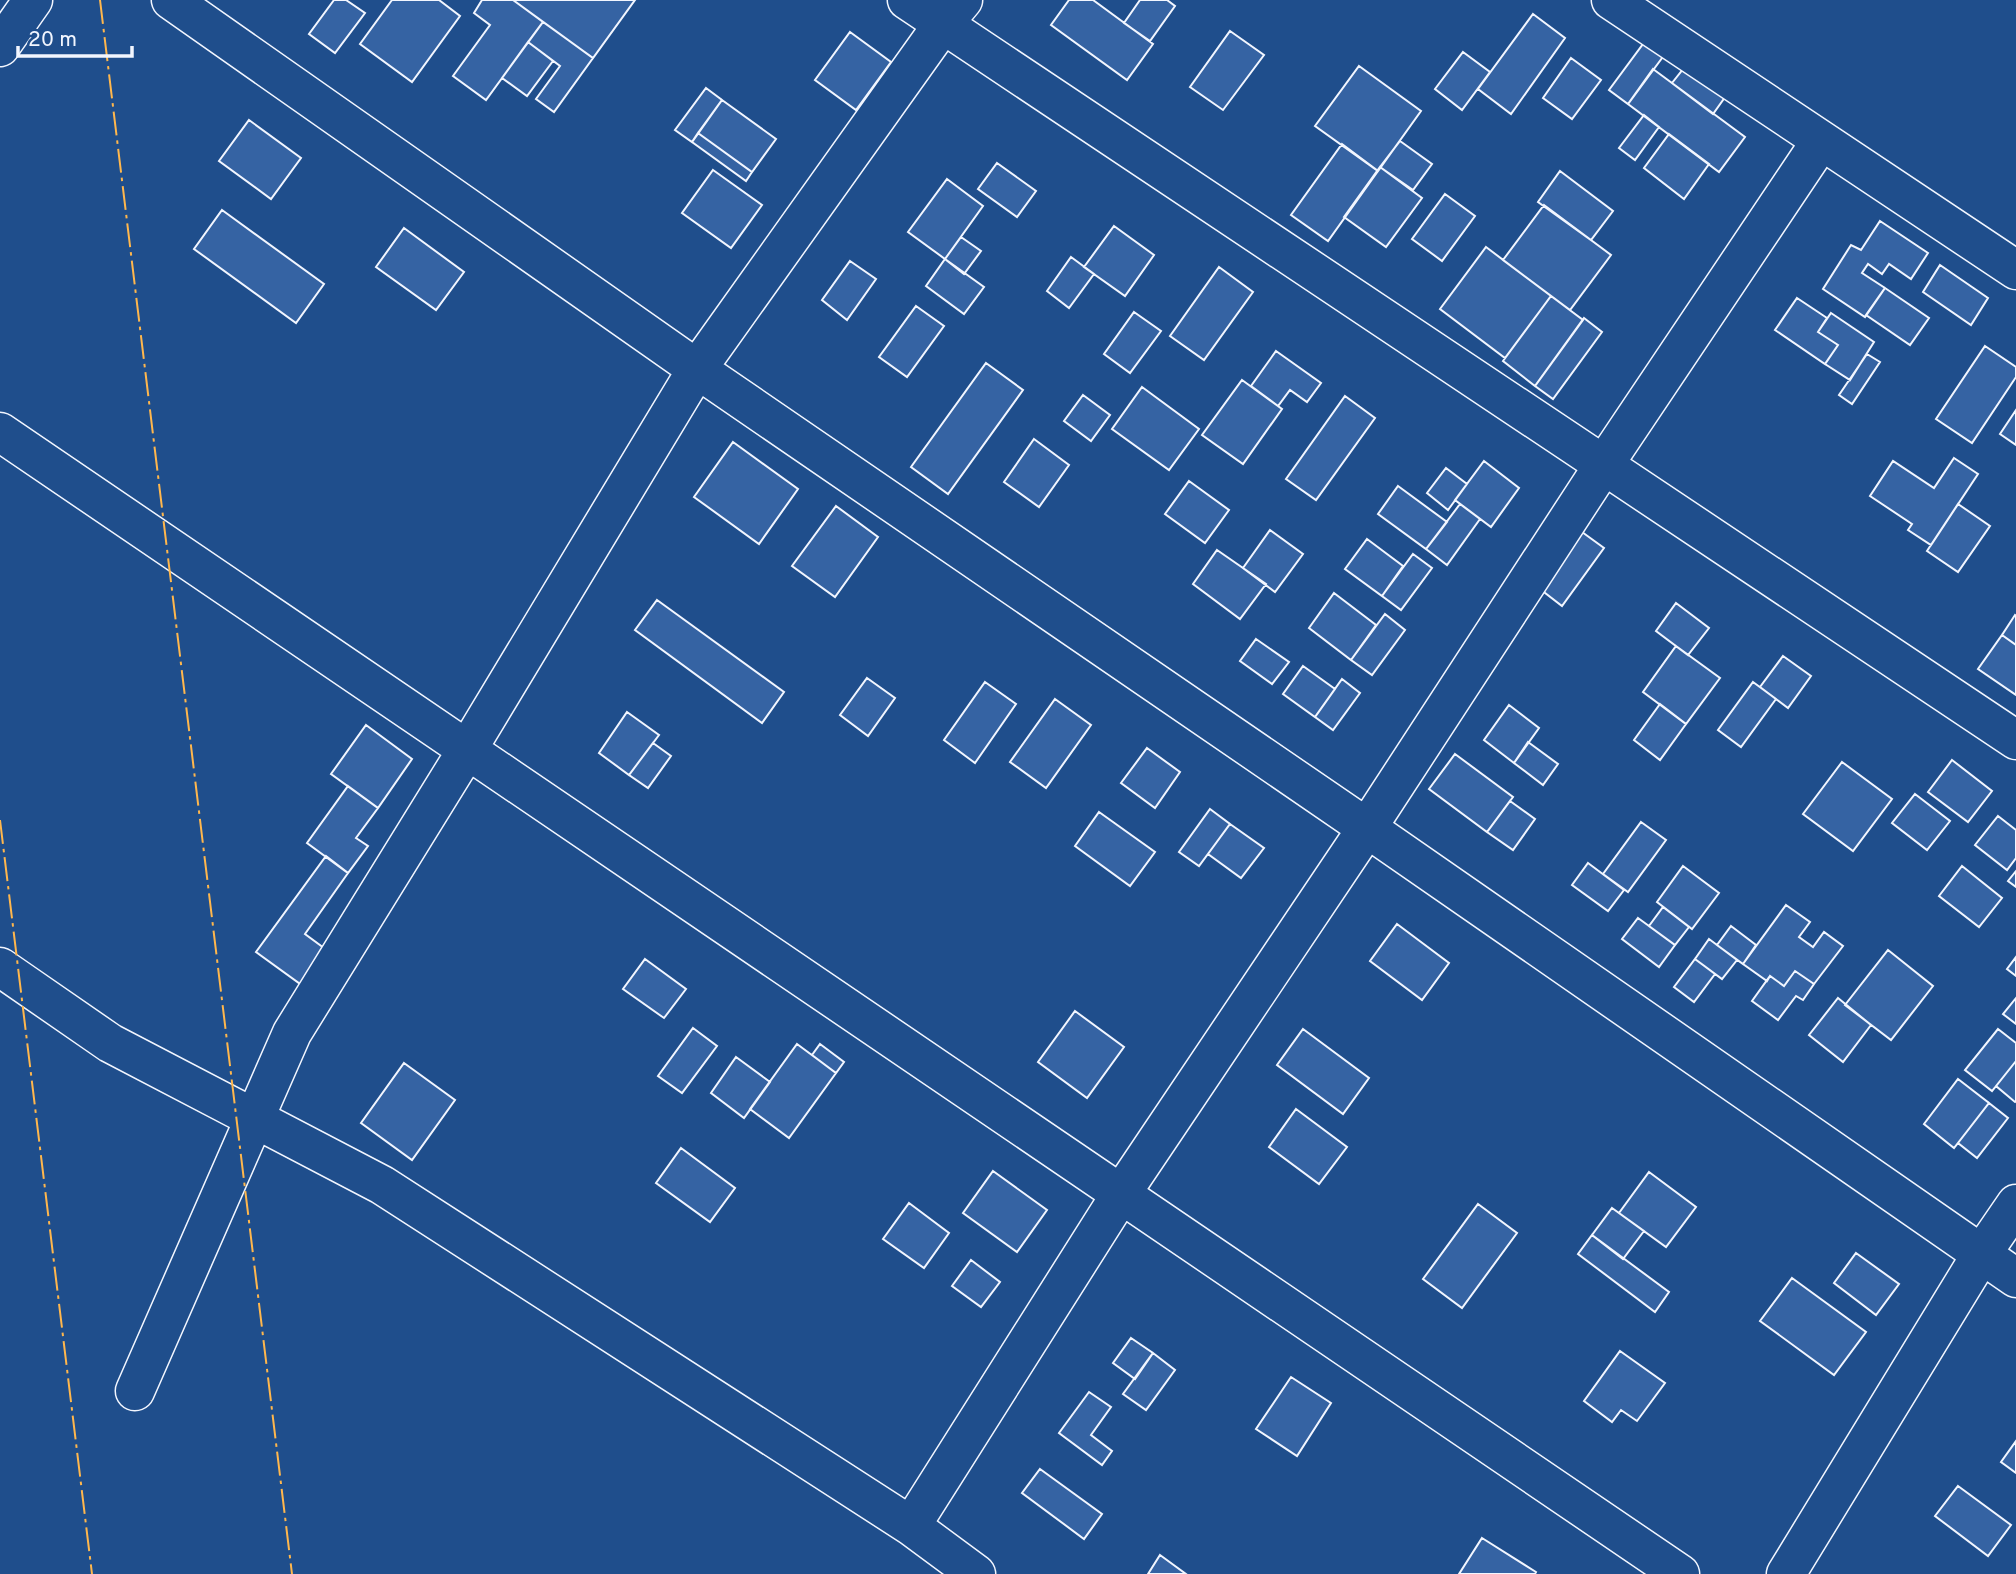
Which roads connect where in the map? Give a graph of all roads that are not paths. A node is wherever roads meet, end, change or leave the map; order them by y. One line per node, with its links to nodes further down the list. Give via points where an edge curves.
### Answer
1 (33, 0): 6 (main road)
2 (172, 0): 9 (main road)
3 (907, 0): 5 (main road)
4 (1611, 0): 7 (main road)
5 (953, 12): 9 (main road); 11 (main road)
6 (0, 47)
7 (1821, 141): 8 (main road); 11 (main road)
8 (2016, 270)
9 (697, 369): 13 (main road); 14 (main road)
10 (0, 432): 13 (main road)
11 (1605, 463): 12 (main road); 14 (main road)
12 (2016, 740)
13 (467, 750): 16 (main road, via 292,1033); 17 (main road)
14 (1367, 828): 17 (main road); 19 (main road)
15 (0, 967): 16 (main road, via 110,1044)
16 (254, 1119): 21 (main road); 22 (main road, via 382,1185)
17 (1121, 1194): 22 (main road); 24 (main road)
18 (2016, 1204): 19 (main road)
19 (1981, 1255): 20 (main road); 25 (main road)
20 (2016, 1278)
21 (135, 1391)
22 (911, 1526): 23 (main road)
23 (976, 1574)
24 (1680, 1574)
25 (1786, 1574)

